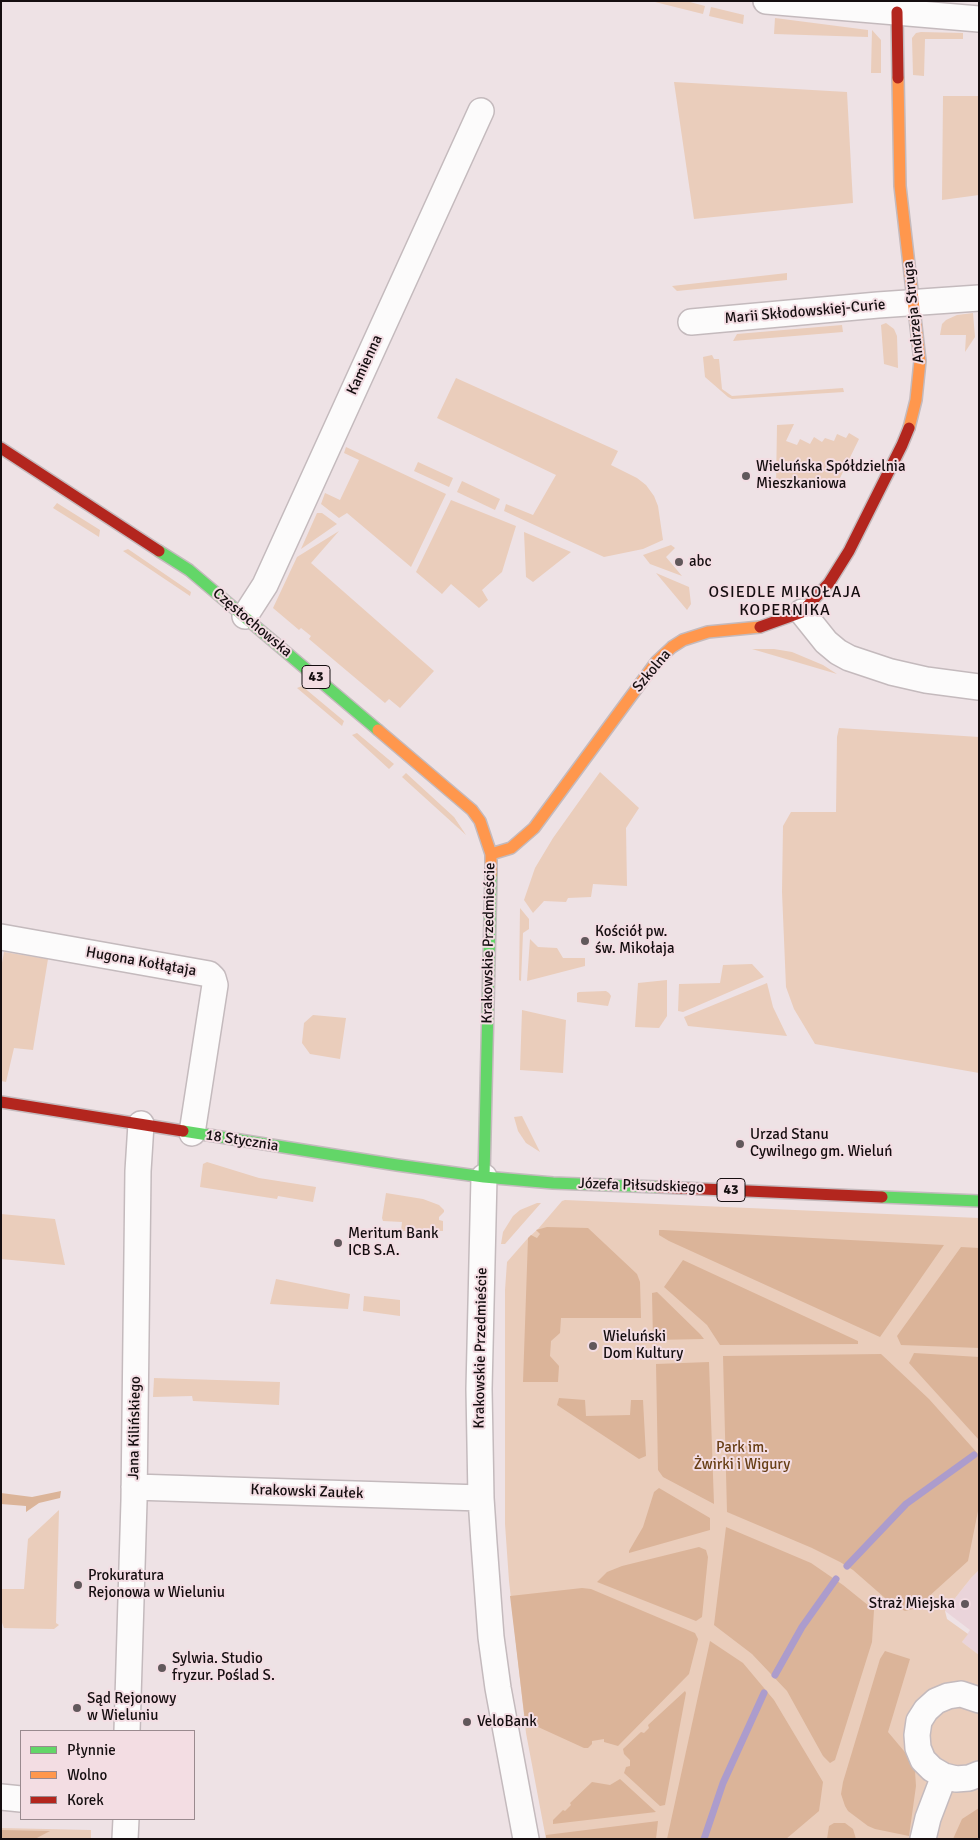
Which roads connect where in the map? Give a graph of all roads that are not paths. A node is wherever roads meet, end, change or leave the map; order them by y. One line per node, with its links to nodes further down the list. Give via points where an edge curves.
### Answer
1 (766, 1): 2 (street)
2 (897, 12): 3 (street); 6 (main road, Andrzeja Struga, via 900,186)
3 (979, 19)
4 (481, 111): 10 (street, Kamienna, via 265,585)
5 (979, 298): 6 (street, Marii Skłodowskiej-Curie)
6 (915, 303): 7 (street, Marii Skłodowskiej-Curie); 9 (main road, Andrzeja Struga, via 920,361 910,425 838,570)
7 (691, 322)
8 (1, 448): 10 (main road, Częstochowska / 43, via 189,570)
9 (802, 612): 11 (street, via 826,642 849,658 926,680); 12 (main road, Szkolna, via 760,627 702,634 672,647 657,661 534,828 511,848)
10 (245, 616): 12 (main road, Częstochowska / 43, via 472,810 484,831)
11 (979, 687)
12 (491, 854): 17 (main road, Krakowskie Przedmieście / 43)
13 (1, 937): 16 (street, Hugona Kołłątaja, via 209,974 213,978 215,985)
14 (1, 1102): 15 (main road, 18 Stycznia)
15 (142, 1124): 16 (main road, 18 Stycznia); 19 (street, Jana Kilińskiego, via 138,1171)
16 (192, 1133): 17 (main road, 18 Stycznia)
17 (484, 1177): 18 (main road, Józefa Piłsudskiego / 43, via 554,1183); 20 (street, Krakowskie Przedmieście, via 479,1389)
18 (979, 1201)
19 (134, 1487): 20 (street, Krakowski Zaułek); 22 (street, Jana Kilińskiego)
20 (481, 1498): 29 (street, Krakowskie Przedmieście, via 498,1688)
21 (979, 1700): 24 (street, via 961,1694 948,1696 936,1701 920,1721 918,1748 923,1760)
22 (127, 1730)
23 (979, 1774): 24 (street, via 956,1779)
24 (944, 1776): 30 (street)
25 (1, 1798): 26 (street)
26 (20, 1799)
27 (126, 1820): 28 (street)
28 (125, 1839)
29 (526, 1839)
30 (923, 1839)

